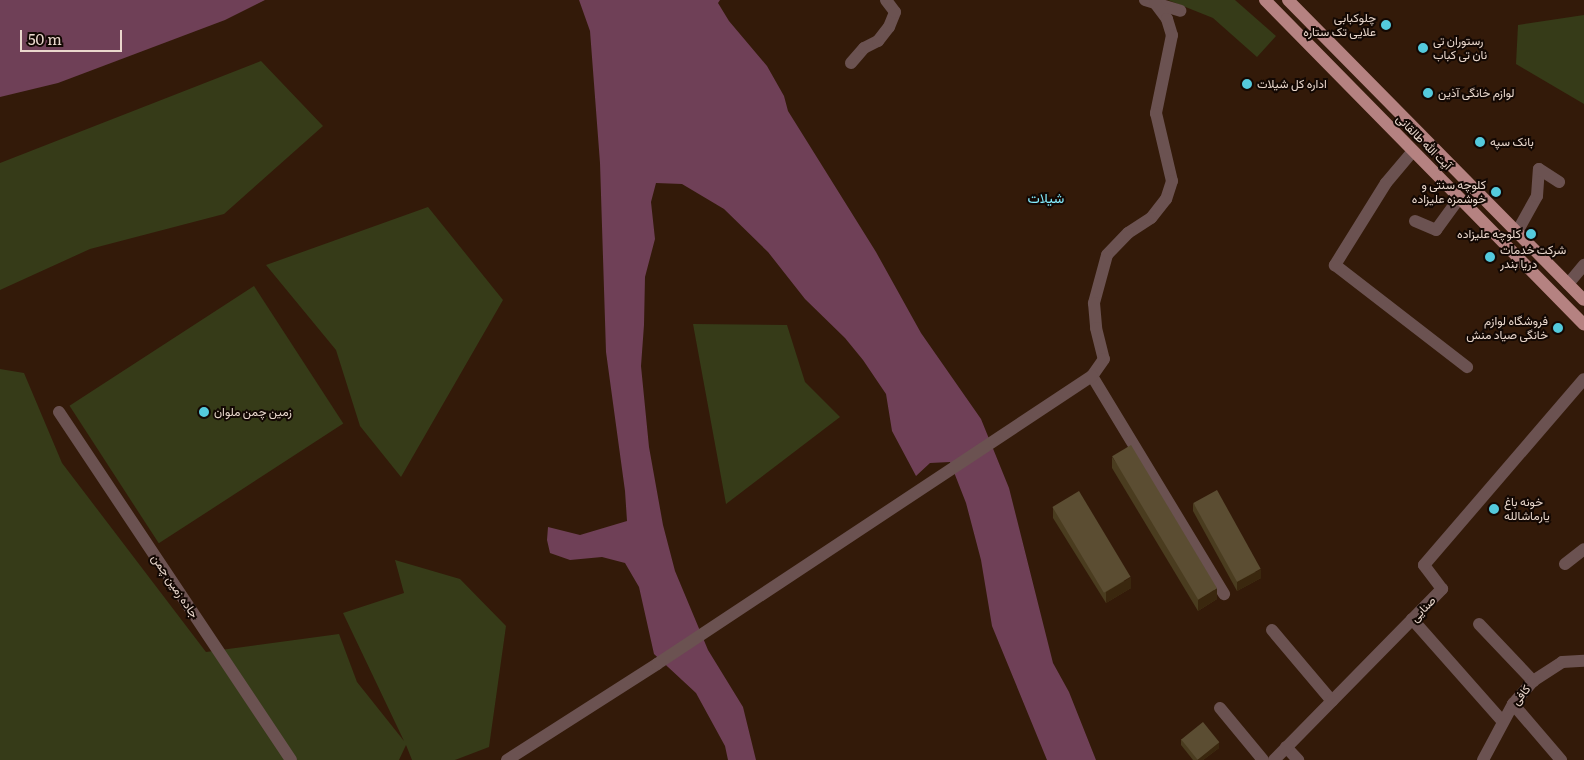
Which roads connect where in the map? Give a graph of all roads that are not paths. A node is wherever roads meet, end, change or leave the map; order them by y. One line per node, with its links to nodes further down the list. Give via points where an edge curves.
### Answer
1 (886, 0): 6 (street, via 895,12 889,27 878,41 864,48)
2 (1265, 0): 7 (main road, آیت الله طالقانی)
3 (1288, 0): 11 (main road, آیت الله طالقانی)
4 (1150, 2): 5 (street); 17 (street, via 1167,19 1172,35 1156,113 1172,181 1166,198 1151,218 1128,233 1108,255 1094,303 1096,328 1104,358)
5 (1180, 11)
6 (851, 63)
7 (1413, 151): 9 (main road, آیت الله طالقانی); 16 (street, via 1386,183 1335,265)
8 (1559, 182): 11 (street, via 1539,169 1537,196)
9 (1459, 198): 10 (street, via 1436,230); 15 (main road, آیت الله طالقانی)
10 (1415, 221)
11 (1517, 232): 13 (main road, آیت الله طالقانی)
12 (1584, 265): 13 (street)
13 (1568, 284): 14 (main road, آیت الله طالقانی)
14 (1584, 300)
15 (1584, 325)
16 (1468, 367)
17 (1092, 376): 22 (street); 34 (street, via 946,475)
18 (1584, 379): 23 (street, صنایی, via 1424,565 1442,589)
19 (59, 412): 33 (street, جاده زمین چمن)
20 (1584, 549): 21 (street)
21 (1565, 564)
22 (1224, 594)
23 (1412, 619): 28 (street, صنایی); 31 (street)
24 (1478, 624): 27 (street)
25 (1272, 630): 28 (street)
26 (1584, 661): 27 (street, کافی, via 1562,662)
27 (1533, 681): 29 (street, کافی)
28 (1332, 701): 32 (street, صنایی)
29 (1513, 704): 31 (street, کافی); 39 (street)
30 (1220, 708): 35 (street)
31 (1504, 722): 38 (street, کافی)
32 (1286, 747): 36 (street, صنایی); 37 (street)
33 (291, 760)
34 (507, 760)
35 (1264, 760)
36 (1274, 760)
37 (1298, 760)
38 (1483, 760)
39 (1561, 760)

